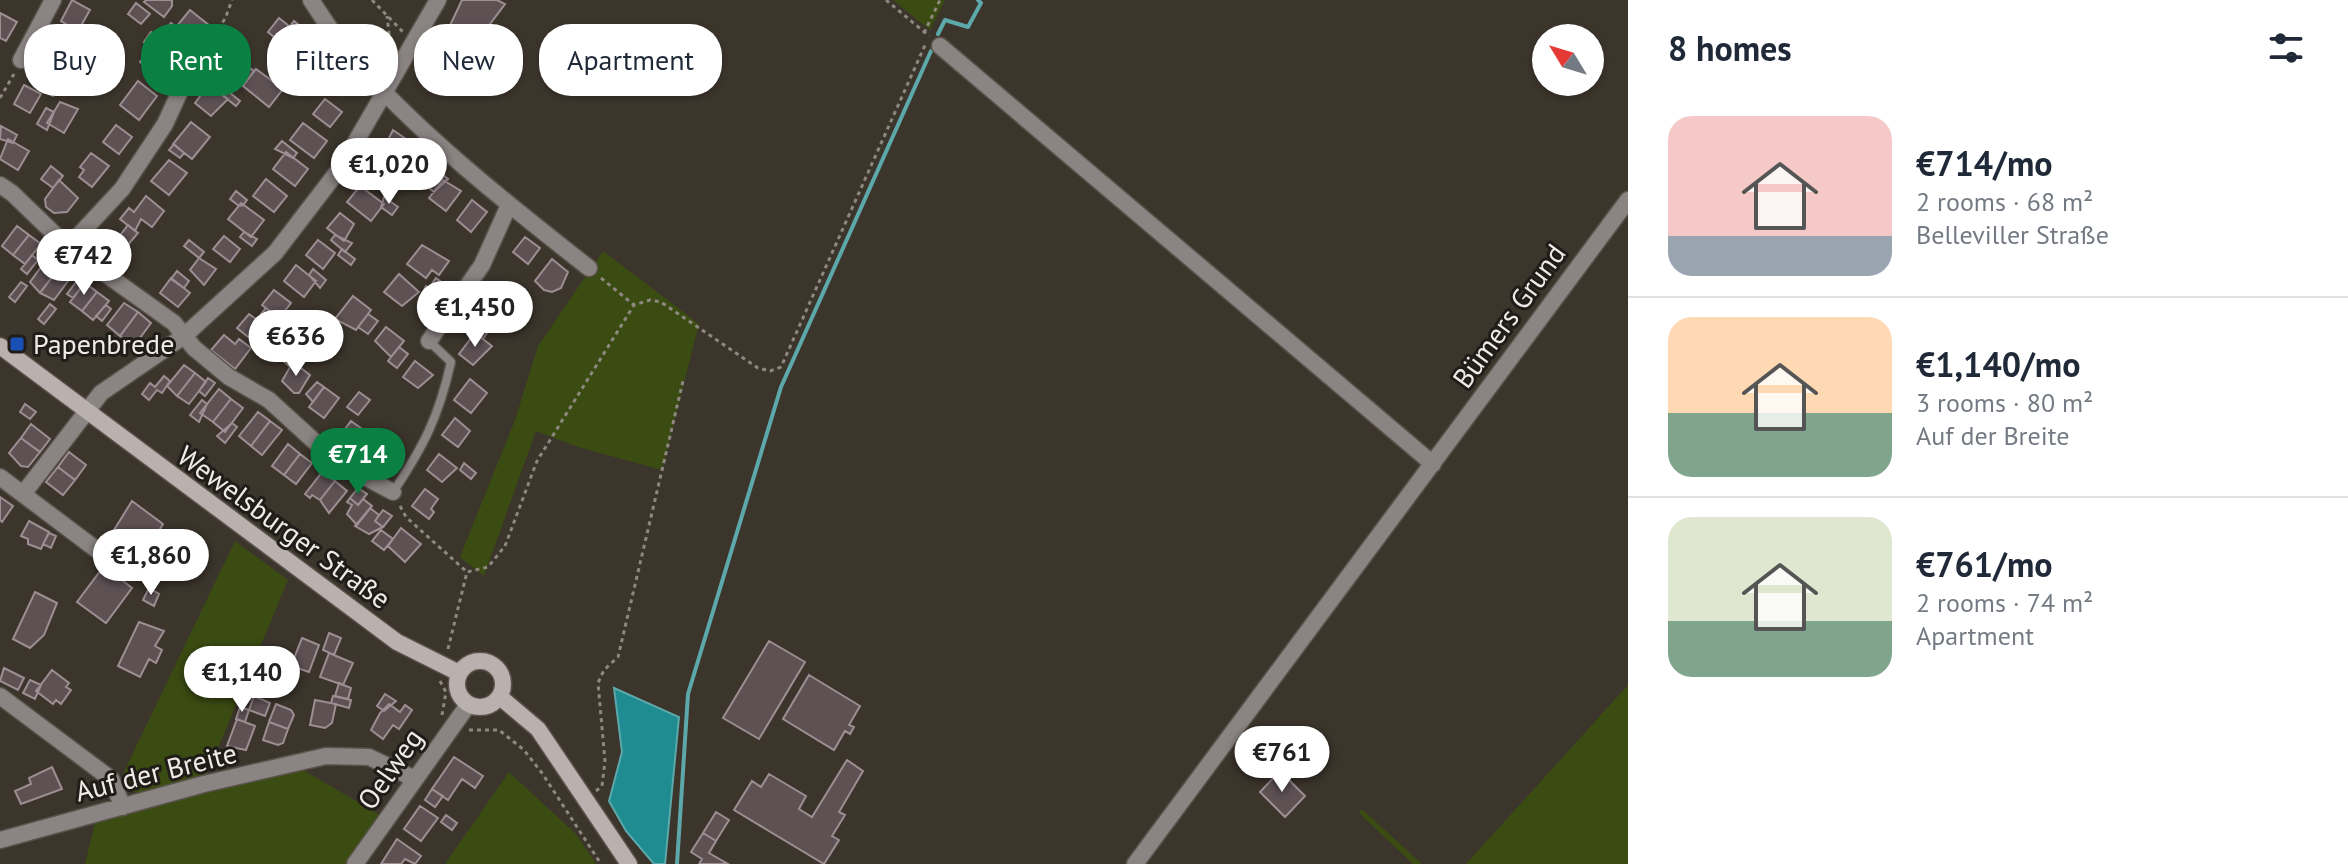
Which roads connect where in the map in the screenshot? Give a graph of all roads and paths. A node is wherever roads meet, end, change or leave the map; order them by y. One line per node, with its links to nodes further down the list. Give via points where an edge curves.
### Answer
1 (53, 0): 15 (street)
2 (232, 0): 9 (path)
3 (311, 0): 10 (street)
4 (372, 0): 8 (path)
5 (438, 0): 16 (street)
6 (886, 0): 13 (path)
7 (940, 0): 13 (path)
8 (387, 16): 11 (path); 12 (path)
9 (221, 24)
10 (329, 24)
11 (388, 24)
12 (404, 33)
13 (924, 33): 14 (path)
14 (934, 41): 26 (path, via 781,367 758,368 661,302); 32 (street)
15 (21, 60): 20 (path)
16 (398, 67)
17 (178, 96): 24 (street, via 122,189)
18 (381, 96): 27 (street, via 341,167 275,253)
19 (389, 96): 23 (street)
20 (0, 98)
21 (0, 185): 24 (street)
22 (1628, 200): 32 (street, Bümers Grund)
23 (509, 205): 25 (street); 28 (street, via 482,265)
24 (68, 247): 27 (street, via 174,323)
25 (589, 268): 26 (path)
26 (634, 305): 38 (path, via 537,461 505,546 488,567)
27 (184, 336): 31 (street, via 101,393); 34 (street, via 229,377 269,400 337,462)
28 (429, 341): 34 (lane, via 451,362 444,394 426,443)
29 (0, 346): 31 (main road, Wewelsburger Straße)
30 (683, 381): 47 (path, via 618,657 598,683 605,761 602,786)
31 (85, 412): 35 (street); 40 (main road, Wewelsburger Straße, via 397,642)
32 (1433, 464): 53 (street, Bümers Grund)
33 (0, 477): 35 (street)
34 (393, 492)
35 (23, 494): 37 (street)
36 (406, 517): 38 (path)
37 (97, 550)
38 (467, 572): 39 (path)
39 (448, 649)
40 (459, 673): 43 (main road, via 475,661 494,665 504,686); 44 (main road, via 458,694)
41 (433, 678): 45 (path, via 446,692 442,715)
42 (0, 696): 48 (street, via 111,779)
43 (500, 697): 44 (main road, via 490,706); 47 (main road, via 538,729)
44 (468, 705): 45 (street, Oelweg)
45 (454, 722): 46 (street, Oelweg); 51 (path, via 471,731 499,730 524,750)
46 (415, 779): 48 (street, Auf der Breite, via 369,757 326,756); 50 (street, Oelweg)
47 (587, 799): 52 (main road)
48 (123, 807): 49 (street, Auf der Breite)
49 (0, 840)
50 (355, 864)
51 (601, 864)
52 (629, 864)
53 (1135, 864)

